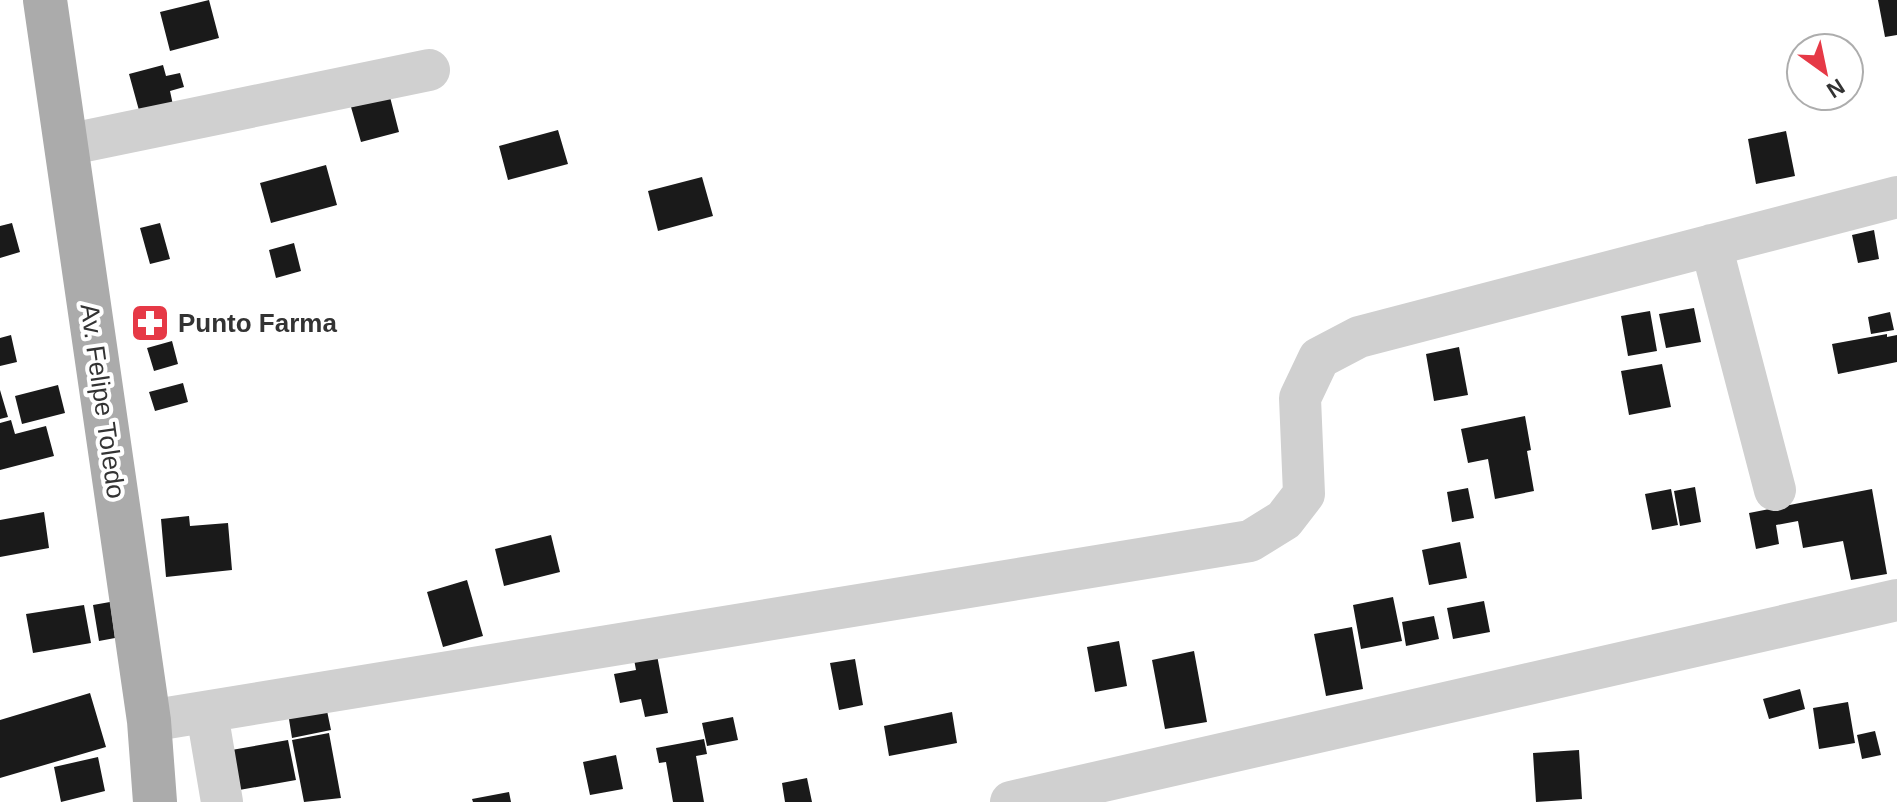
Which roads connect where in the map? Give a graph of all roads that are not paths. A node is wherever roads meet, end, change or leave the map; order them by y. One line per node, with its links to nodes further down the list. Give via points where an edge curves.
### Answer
1 (45, 0): 3 (main road, Av. Felipe Toledo)
2 (429, 70): 3 (street)
3 (66, 145): 9 (main road, Av. Felipe Toledo)
4 (1897, 197): 5 (street)
5 (1711, 245): 6 (street); 8 (street, via 1359,337 1319,358 1300,398 1304,494 1284,520 1250,541)
6 (1775, 490)
7 (1897, 600): 12 (street)
8 (207, 713): 9 (street); 11 (street)
9 (149, 721): 10 (main road, Av. Felipe Toledo)
10 (155, 802)
11 (222, 802)
12 (1011, 802)

